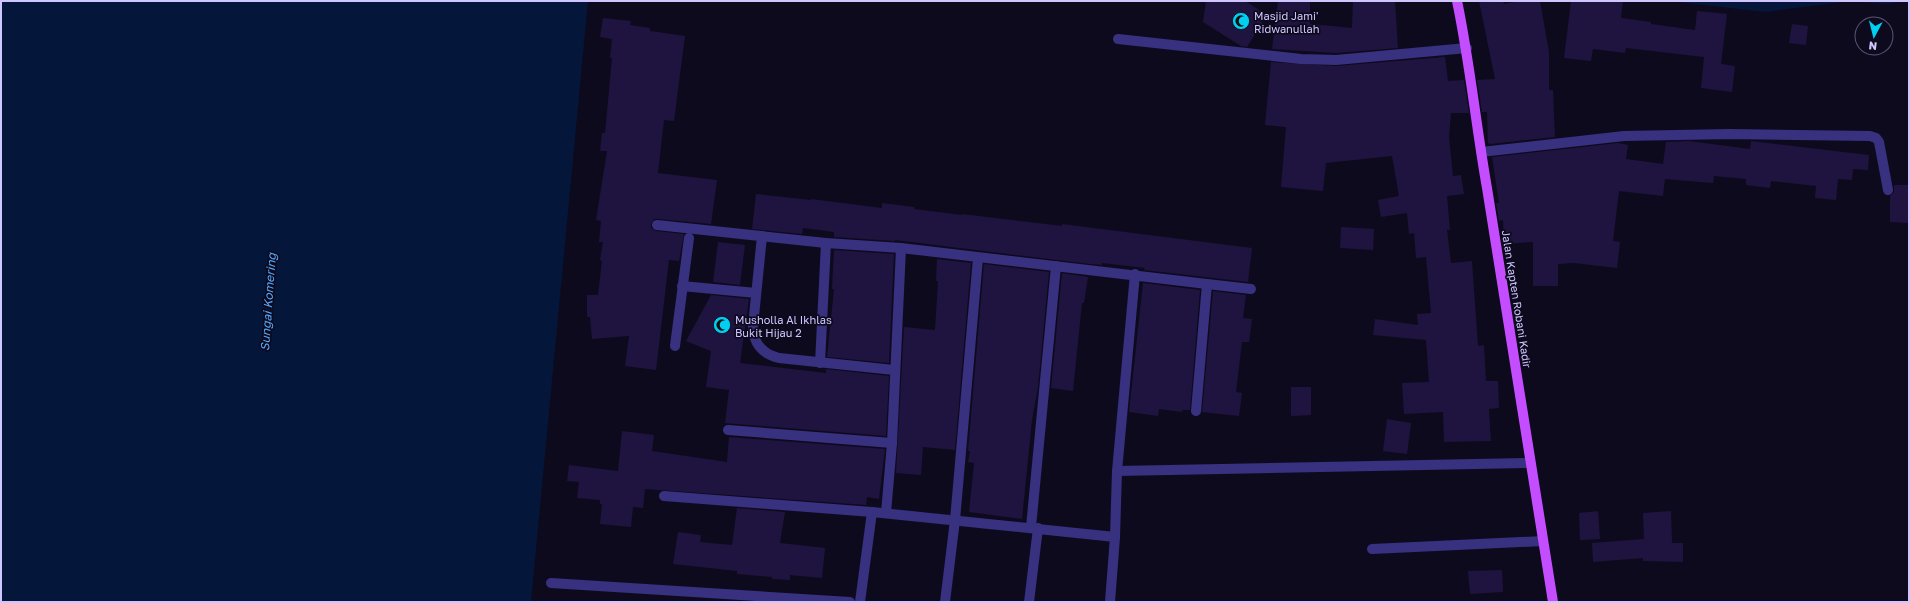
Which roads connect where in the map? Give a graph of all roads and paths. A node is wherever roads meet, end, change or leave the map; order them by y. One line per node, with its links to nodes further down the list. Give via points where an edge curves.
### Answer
1 (1457, 1): 3 (main road, Jalan Kapten Robani Kadir)
2 (1118, 39): 3 (street, via 1301,59 1336,60)
3 (1467, 48): 4 (main road, Jalan Kapten Robani Kadir)
4 (1481, 152): 5 (street, via 1624,136 1870,136 1880,142); 24 (main road, Jalan Kapten Robani Kadir, via 1514,348)
5 (1888, 190)
6 (657, 225): 7 (street)
7 (762, 236): 9 (street); 17 (street)
8 (690, 238): 15 (street)
9 (826, 243): 10 (street); 19 (street)
10 (901, 248): 11 (street); 20 (street)
11 (978, 258): 12 (street); 29 (street)
12 (1056, 266): 13 (street); 30 (street)
13 (1135, 274): 14 (street); 25 (street)
14 (1208, 284): 16 (street); 21 (street)
15 (682, 286): 17 (street); 18 (street)
16 (1251, 289)
17 (756, 293): 19 (street, via 753,331 757,345 768,355)
18 (674, 346)
19 (820, 363): 20 (street)
20 (894, 370): 23 (street)
21 (1196, 411)
22 (728, 430): 23 (street)
23 (892, 443): 28 (street)
24 (1530, 463): 25 (street); 32 (main road, Jalan Kapten Robani Kadir)
25 (1117, 471): 31 (street)
26 (664, 496): 27 (street)
27 (872, 512): 28 (street); 36 (street)
28 (886, 513): 29 (street)
29 (955, 520): 30 (street); 37 (street)
30 (1034, 528): 31 (street); 38 (street)
31 (1115, 537): 39 (street)
32 (1543, 541): 33 (street); 40 (main road, Jalan Kapten Robani Kadir)
33 (1372, 549)
34 (550, 584): 35 (street)
35 (850, 602)
36 (860, 602)
37 (945, 602)
38 (1029, 602)
39 (1110, 602)
40 (1553, 602)

